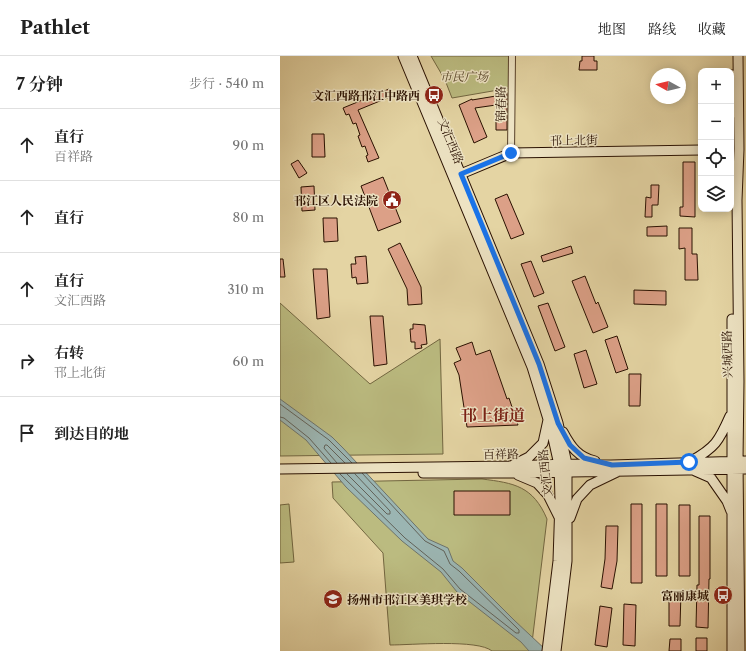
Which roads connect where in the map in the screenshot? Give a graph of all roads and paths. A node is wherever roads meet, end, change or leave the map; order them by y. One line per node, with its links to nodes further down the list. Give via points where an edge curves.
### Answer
1 (403, 56): 10 (street, 文汇西路)
2 (412, 56): 10 (street, 文汇西路)
3 (512, 56): 9 (street, 锦春路)
4 (732, 56): 6 (street)
5 (738, 56): 8 (street, 兴城西路)
6 (731, 104)
7 (698, 150): 9 (street, 邗上北街)
8 (739, 150): 14 (street, 兴城西路)
9 (511, 153): 10 (street, 邗上北街)
10 (457, 175): 13 (street, 文汇西路, via 532,367); 15 (street, 文汇西路, via 539,364)
11 (732, 212): 12 (street, 兴城西路)
12 (732, 412): 17 (street, 兴城西路); 18 (street, via 722,436)
13 (548, 418): 19 (street, 文汇西路); 22 (street, via 543,443)
14 (739, 419): 16 (street); 17 (street, 兴城西路)
15 (558, 423): 19 (street, 文汇西路); 20 (street, via 570,445 584,458)
16 (746, 436)
17 (739, 465): 18 (street, 百祥路); 26 (street, 兴城西路)
18 (691, 466): 20 (street, 百祥路); 26 (street, via 710,478)
19 (563, 468): 20 (street, 百祥路); 22 (street, 百祥路); 27 (street, 文汇西路); 28 (street, 文汇西路)
20 (615, 468): 28 (street, via 590,485 577,499)
21 (280, 469): 23 (street, 百祥路)
22 (512, 470): 23 (street, 百祥路); 27 (street, via 537,483 548,495)
23 (327, 471): 24 (street, 百祥路)
24 (280, 474)
25 (746, 493): 26 (street)
26 (736, 513): 31 (street, 兴城西路); 32 (street, 兴城西路)
27 (559, 518): 30 (street, 文汇西路, via 558,561)
28 (567, 525): 29 (street, 文汇西路, via 567,561)
29 (556, 648)
30 (547, 651)
31 (732, 651)
32 (740, 651)

